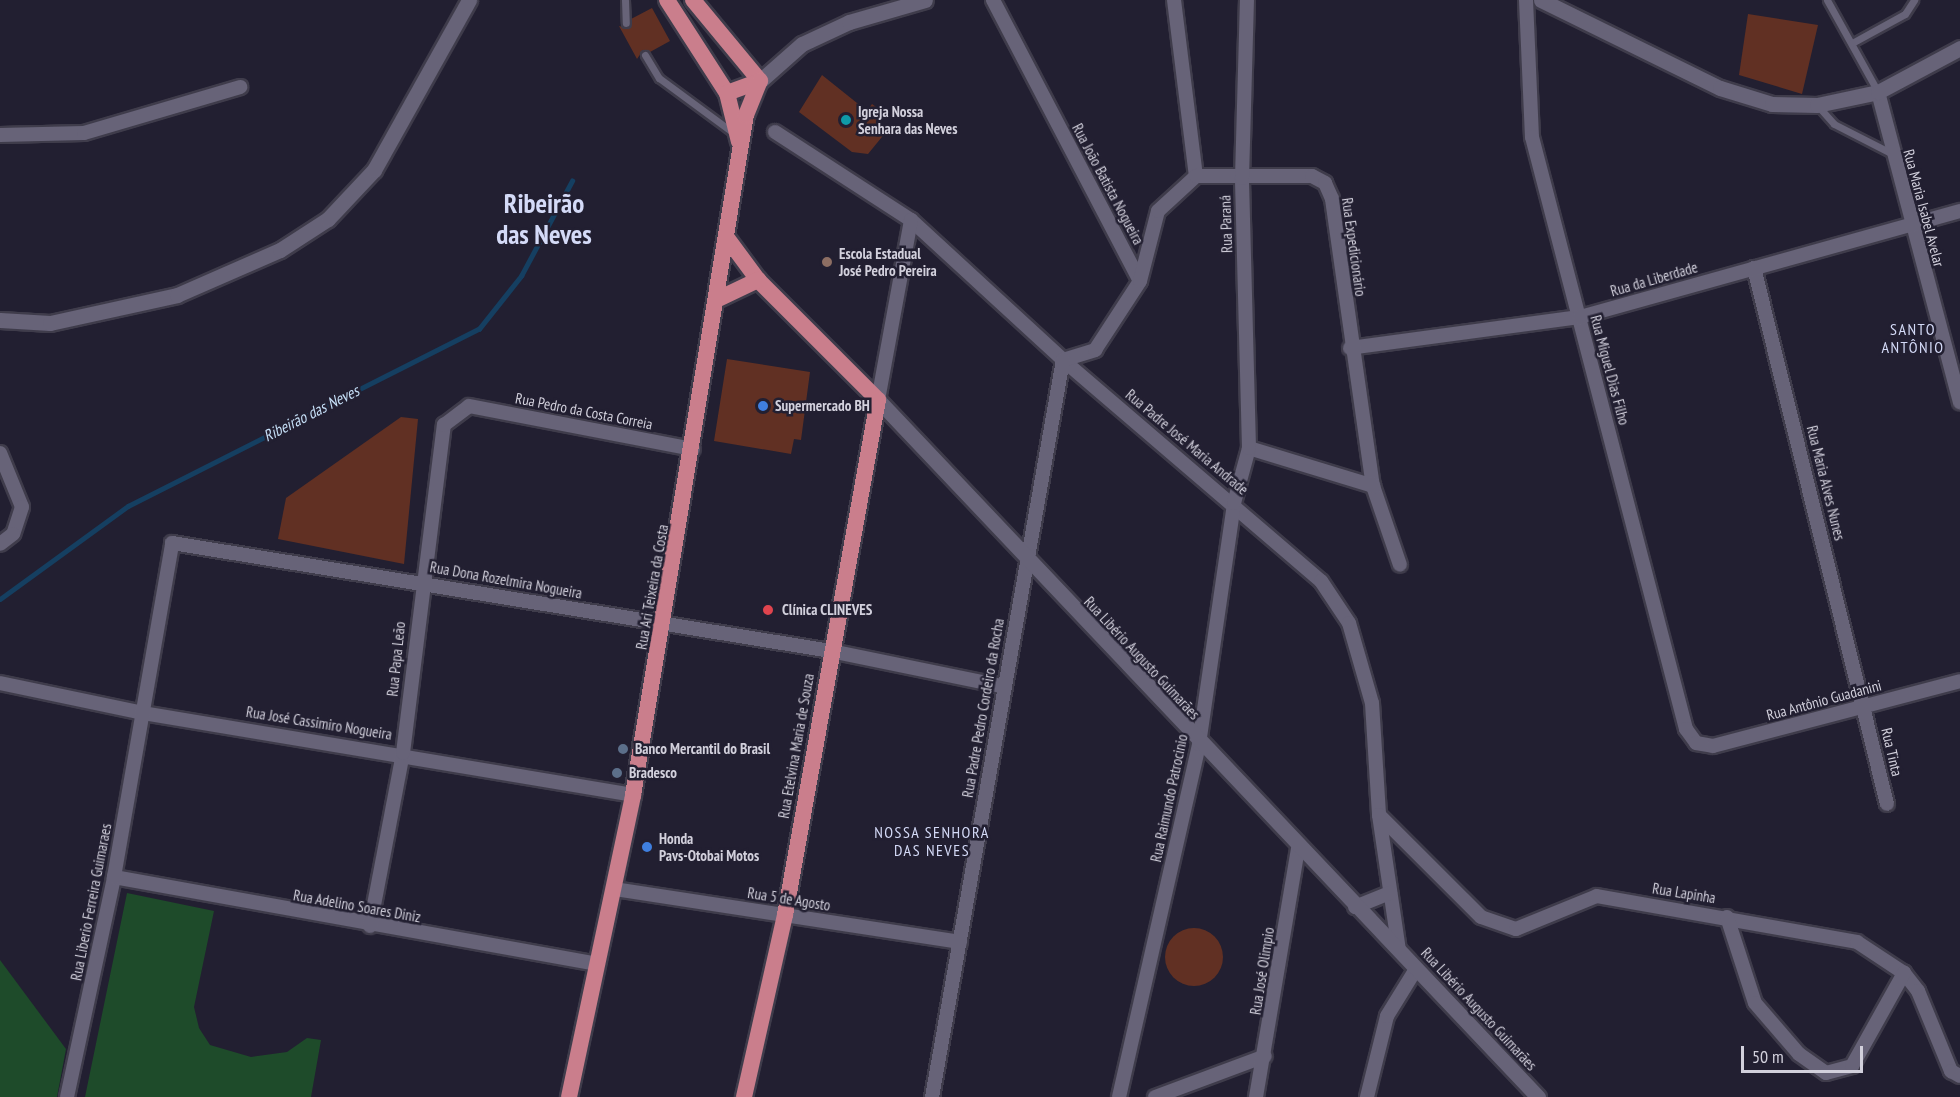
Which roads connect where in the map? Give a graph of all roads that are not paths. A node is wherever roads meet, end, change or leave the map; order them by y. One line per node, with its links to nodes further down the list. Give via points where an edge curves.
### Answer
1 (469, 0): 37 (street, via 374,170 328,219 280,250 177,295 50,323)
2 (626, 0): 13 (lane)
3 (666, 0): 20 (highway)
4 (693, 0): 17 (highway)
5 (925, 0): 17 (street, via 849,21 802,44)
6 (993, 0): 34 (street, Rua João Batista Nogueira)
7 (1174, 0): 26 (street)
8 (1247, 0): 27 (street, Rua Paraná)
9 (1526, 0): 36 (street, Rua Miguel Dias Filho, via 1532,137)
10 (1540, 0): 21 (street, via 1720,88 1772,104)
11 (1827, 0): 14 (lane)
12 (1914, 0): 14 (lane, via 1905,14)
13 (626, 22)
14 (1852, 43): 19 (lane)
15 (1960, 48): 19 (street)
16 (645, 55): 24 (lane, via 659,78)
17 (760, 81): 20 (highway); 24 (highway, Rua Ari Teixeira da Costa)
18 (240, 87): 23 (street, via 84,133)
19 (1878, 92): 21 (street); 25 (street, Rua Maria Isabel Avelar)
20 (727, 93): 24 (highway)
21 (1817, 105): 25 (lane, via 1834,124)
22 (775, 132): 29 (street, Rua Padre José Maria Andrade)
23 (0, 135)
24 (739, 142): 31 (highway, Rua Ari Teixeira da Costa)
25 (1891, 153): 30 (street, Rua Maria Isabel Avelar)
26 (1196, 176): 27 (street, Rua Expedicionário); 34 (street, via 1158,211)
27 (1242, 178): 38 (street, Rua Expedicionário, via 1312,176 1325,183 1332,199); 44 (street, Rua Paraná)
28 (1960, 211): 30 (street, Rua da Liberdade)
29 (911, 220): 39 (street, Rua Padre José Maria Andrade); 40 (street)
30 (1911, 222): 32 (street, Rua da Liberdade); 41 (street, Rua Maria Isabel Avelar)
31 (728, 238): 33 (highway, Rua Libério Augusto Guimarães); 35 (highway, Rua Ari Teixeira da Costa)
32 (1754, 268): 36 (street, Rua da Liberdade); 57 (street, Rua Maria Alves Nunes)
33 (759, 280): 35 (highway); 40 (highway, Rua Libério Augusto Guimarães)
34 (1140, 281): 39 (street, via 1095,350)
35 (717, 300): 43 (highway, Rua Ari Teixeira da Costa)
36 (1580, 317): 38 (street, Rua da Liberdade); 59 (street, Rua Miguel Dias Filho, via 1686,729)
37 (0, 320)
38 (1350, 348): 46 (street, Rua Expedicionário)
39 (1063, 360): 47 (street, Rua Padre José Maria Andrade); 49 (street, Rua Padre Pedro Cordeiro da Rocha)
40 (878, 400): 49 (street, Rua Libério Augusto Guimarães); 53 (highway, Rua Etelvina Maria de Souza)
41 (1960, 402)
42 (469, 406): 43 (street, Rua Pedro da Costa Correia); 51 (street, Rua Papa Leão, via 444,425)
43 (693, 448): 52 (highway, Rua Ari Teixeira da Costa)
44 (1249, 448): 46 (street); 47 (street, Rua Paraná)
45 (0, 453): 48 (street, via 22,507 13,534)
46 (1373, 486): 50 (street, Rua Expedicionário)
47 (1234, 503): 60 (street, Rua Raimundo Patrocinio); 64 (street, Rua Padre José Maria Andrade, via 1321,581 1349,623 1372,703)
48 (0, 544)
49 (1026, 561): 56 (street, Rua Padre Pedro Cordeiro da Rocha); 60 (street, Rua Libério Augusto Guimarães)
50 (1400, 565)
51 (421, 582): 52 (street, Rua Dona Rozelmira Nogueira); 58 (street, Rua Dona Rozelmira Nogueira, via 172,543); 61 (street, Rua Papa Leão)
52 (664, 623): 53 (street, Rua Dona Rozelmira Nogueira); 62 (highway, Rua Ari Teixeira da Costa)
53 (831, 651): 56 (street, Rua Dona Rozelmira Nogueira); 70 (highway, Rua Etelvina Maria de Souza)
54 (1960, 681): 57 (street, Rua Antônio Guadanini)
55 (0, 683): 58 (street, Rua José Cassimiro Nogueira)
56 (1002, 686): 73 (street, Rua Padre Pedro Cordeiro da Rocha)
57 (1865, 706): 59 (street, Rua Antônio Guadanini, via 1713,746); 63 (street, Rua Tinta)
58 (143, 713): 61 (street, Rua José Cassimiro Nogueira); 66 (street, Rua Liberio Ferreira Guimaraes)
59 (1696, 742)
60 (1199, 744): 65 (street, Rua Libério Augusto Guimarães); 84 (street, Rua Raimundo Patrocinio)
61 (403, 753): 62 (street, Rua José Cassimiro Nogueira); 72 (street, Rua Papa Leão)
62 (633, 795): 67 (highway, Rua Ari Teixeira da Costa)
63 (1887, 804)
64 (1379, 815): 68 (street, Rua Padre José Maria Andrade); 71 (street, Rua Lapinha, via 1481,917 1516,929 1597,896)
65 (1298, 849): 69 (street, Rua Libério Augusto Guimarães); 78 (street, Rua José Olimpio)
66 (114, 877): 72 (street, Rua Adelino Soares Diniz); 80 (street, Rua Liberio Ferreira Guimaraes)
67 (614, 889): 70 (street, Rua 5 de Agosto); 75 (highway, Rua Ari Teixeira da Costa)
68 (1390, 893): 69 (street); 74 (street, Rua Padre José Maria Andrade)
69 (1355, 907): 74 (street, Rua Libério Augusto Guimarães)
70 (785, 915): 73 (street, Rua 5 de Agosto); 82 (highway, Rua Etelvina Maria de Souza)
71 (1727, 917): 77 (street, Rua Lapinha, via 1857,942); 77 (street, via 1755,1003 1799,1054 1826,1073 1852,1066)
72 (370, 926): 75 (street, Rua Adelino Soares Diniz)
73 (960, 942): 83 (street, Rua Padre Pedro Cordeiro da Rocha)
74 (1399, 951): 76 (street, Rua Libério Augusto Guimarães)
75 (596, 964): 81 (highway, Rua Ari Teixeira da Costa)
76 (1416, 969): 87 (street, via 1388,1016); 88 (street, Rua Libério Augusto Guimarães)
77 (1904, 973): 79 (street, Rua Lapinha, via 1918,991 1951,1071)
78 (1265, 1056): 85 (street); 86 (street, Rua José Olimpio)
79 (1960, 1076)
80 (67, 1097)
81 (569, 1097)
82 (744, 1097)
83 (932, 1097)
84 (1119, 1097)
85 (1155, 1097)
86 (1256, 1097)
87 (1367, 1097)
88 (1538, 1097)

